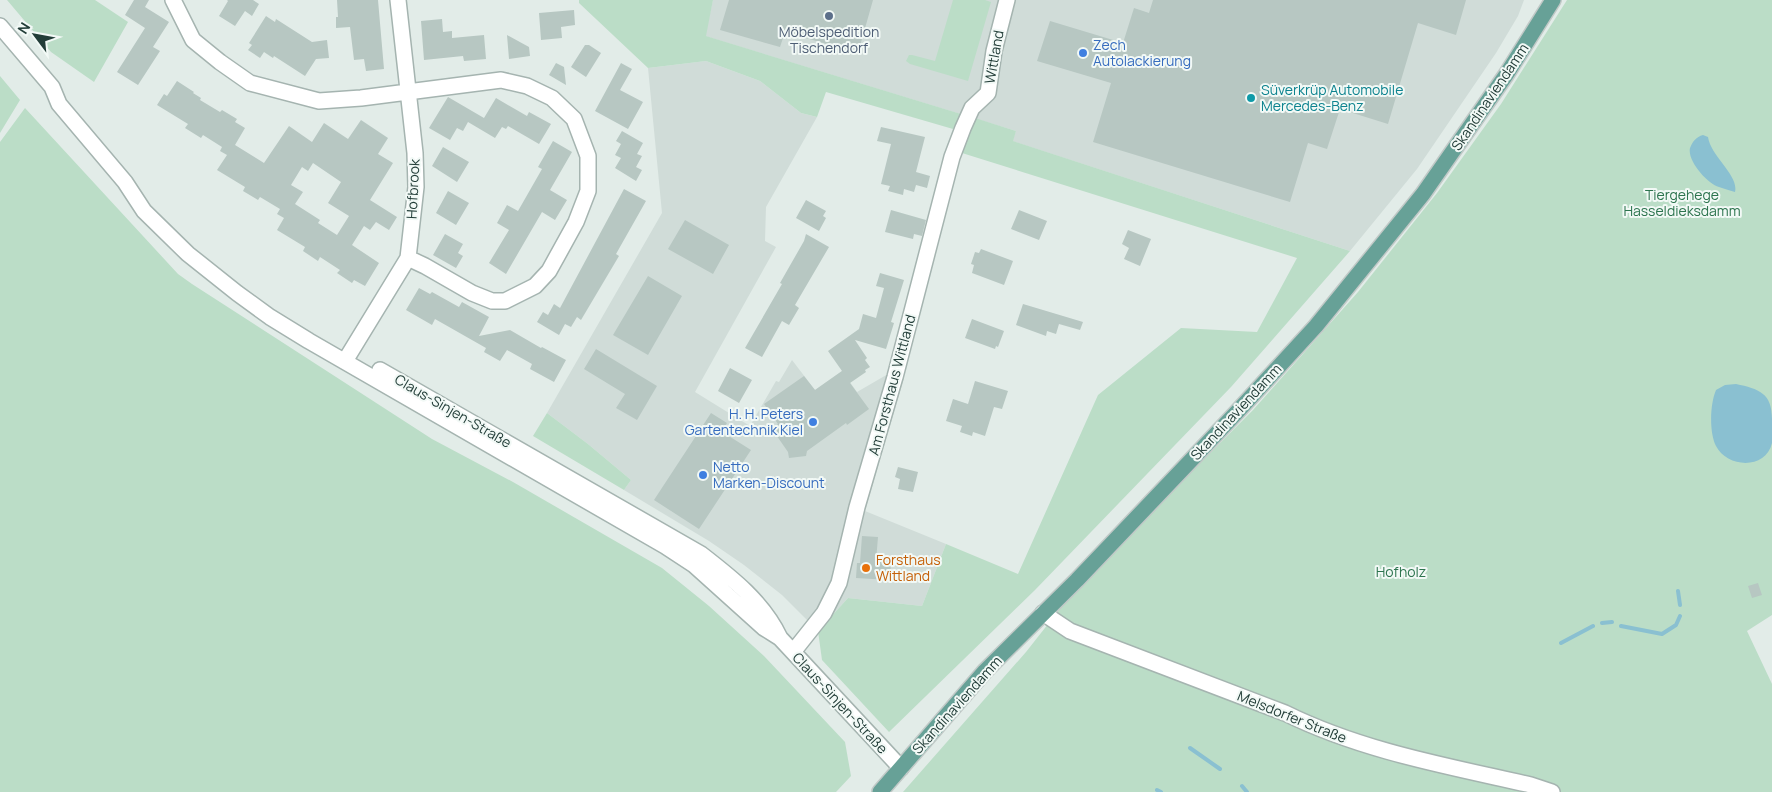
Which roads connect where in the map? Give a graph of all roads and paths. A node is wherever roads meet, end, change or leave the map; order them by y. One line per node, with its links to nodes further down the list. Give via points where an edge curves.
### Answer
1 (173, 0): 7 (street, via 193,40 250,83 319,101)
2 (398, 0): 7 (street, Hofbrook)
3 (1007, 0): 9 (street, Wittland, via 988,92)
4 (1553, 0): 12 (main road, Skandinaviendamm, via 1506,75 1423,194 1316,326)
5 (0, 26): 8 (street, Claus-Sinjen-Straße, via 52,87)
6 (0, 42): 8 (street, Claus-Sinjen-Straße, via 45,94)
7 (407, 91): 10 (street, Hofbrook, via 416,187); 10 (street, via 501,80 527,86 552,98 574,119 588,156 588,191 576,222 549,271 534,286 505,301 492,301)
8 (59, 104): 11 (street, Claus-Sinjen-Straße, via 125,182 144,211 188,254 270,317 309,341)
9 (972, 108): 13 (street, Am Forsthaus Wittland, via 952,157 839,583 824,613)
10 (408, 258): 11 (street, Hofbrook)
11 (348, 357): 13 (street, Claus-Sinjen-Straße, via 694,565)
12 (1043, 613): 14 (main road, Skandinaviendamm, via 984,671); 16 (street, Melsdorfer Straße, via 1070,631 1335,735 1391,753)
13 (793, 652): 14 (street, Claus-Sinjen-Straße)
14 (901, 768): 15 (main road, Skandinaviendamm)
15 (880, 792)
16 (1552, 792)

